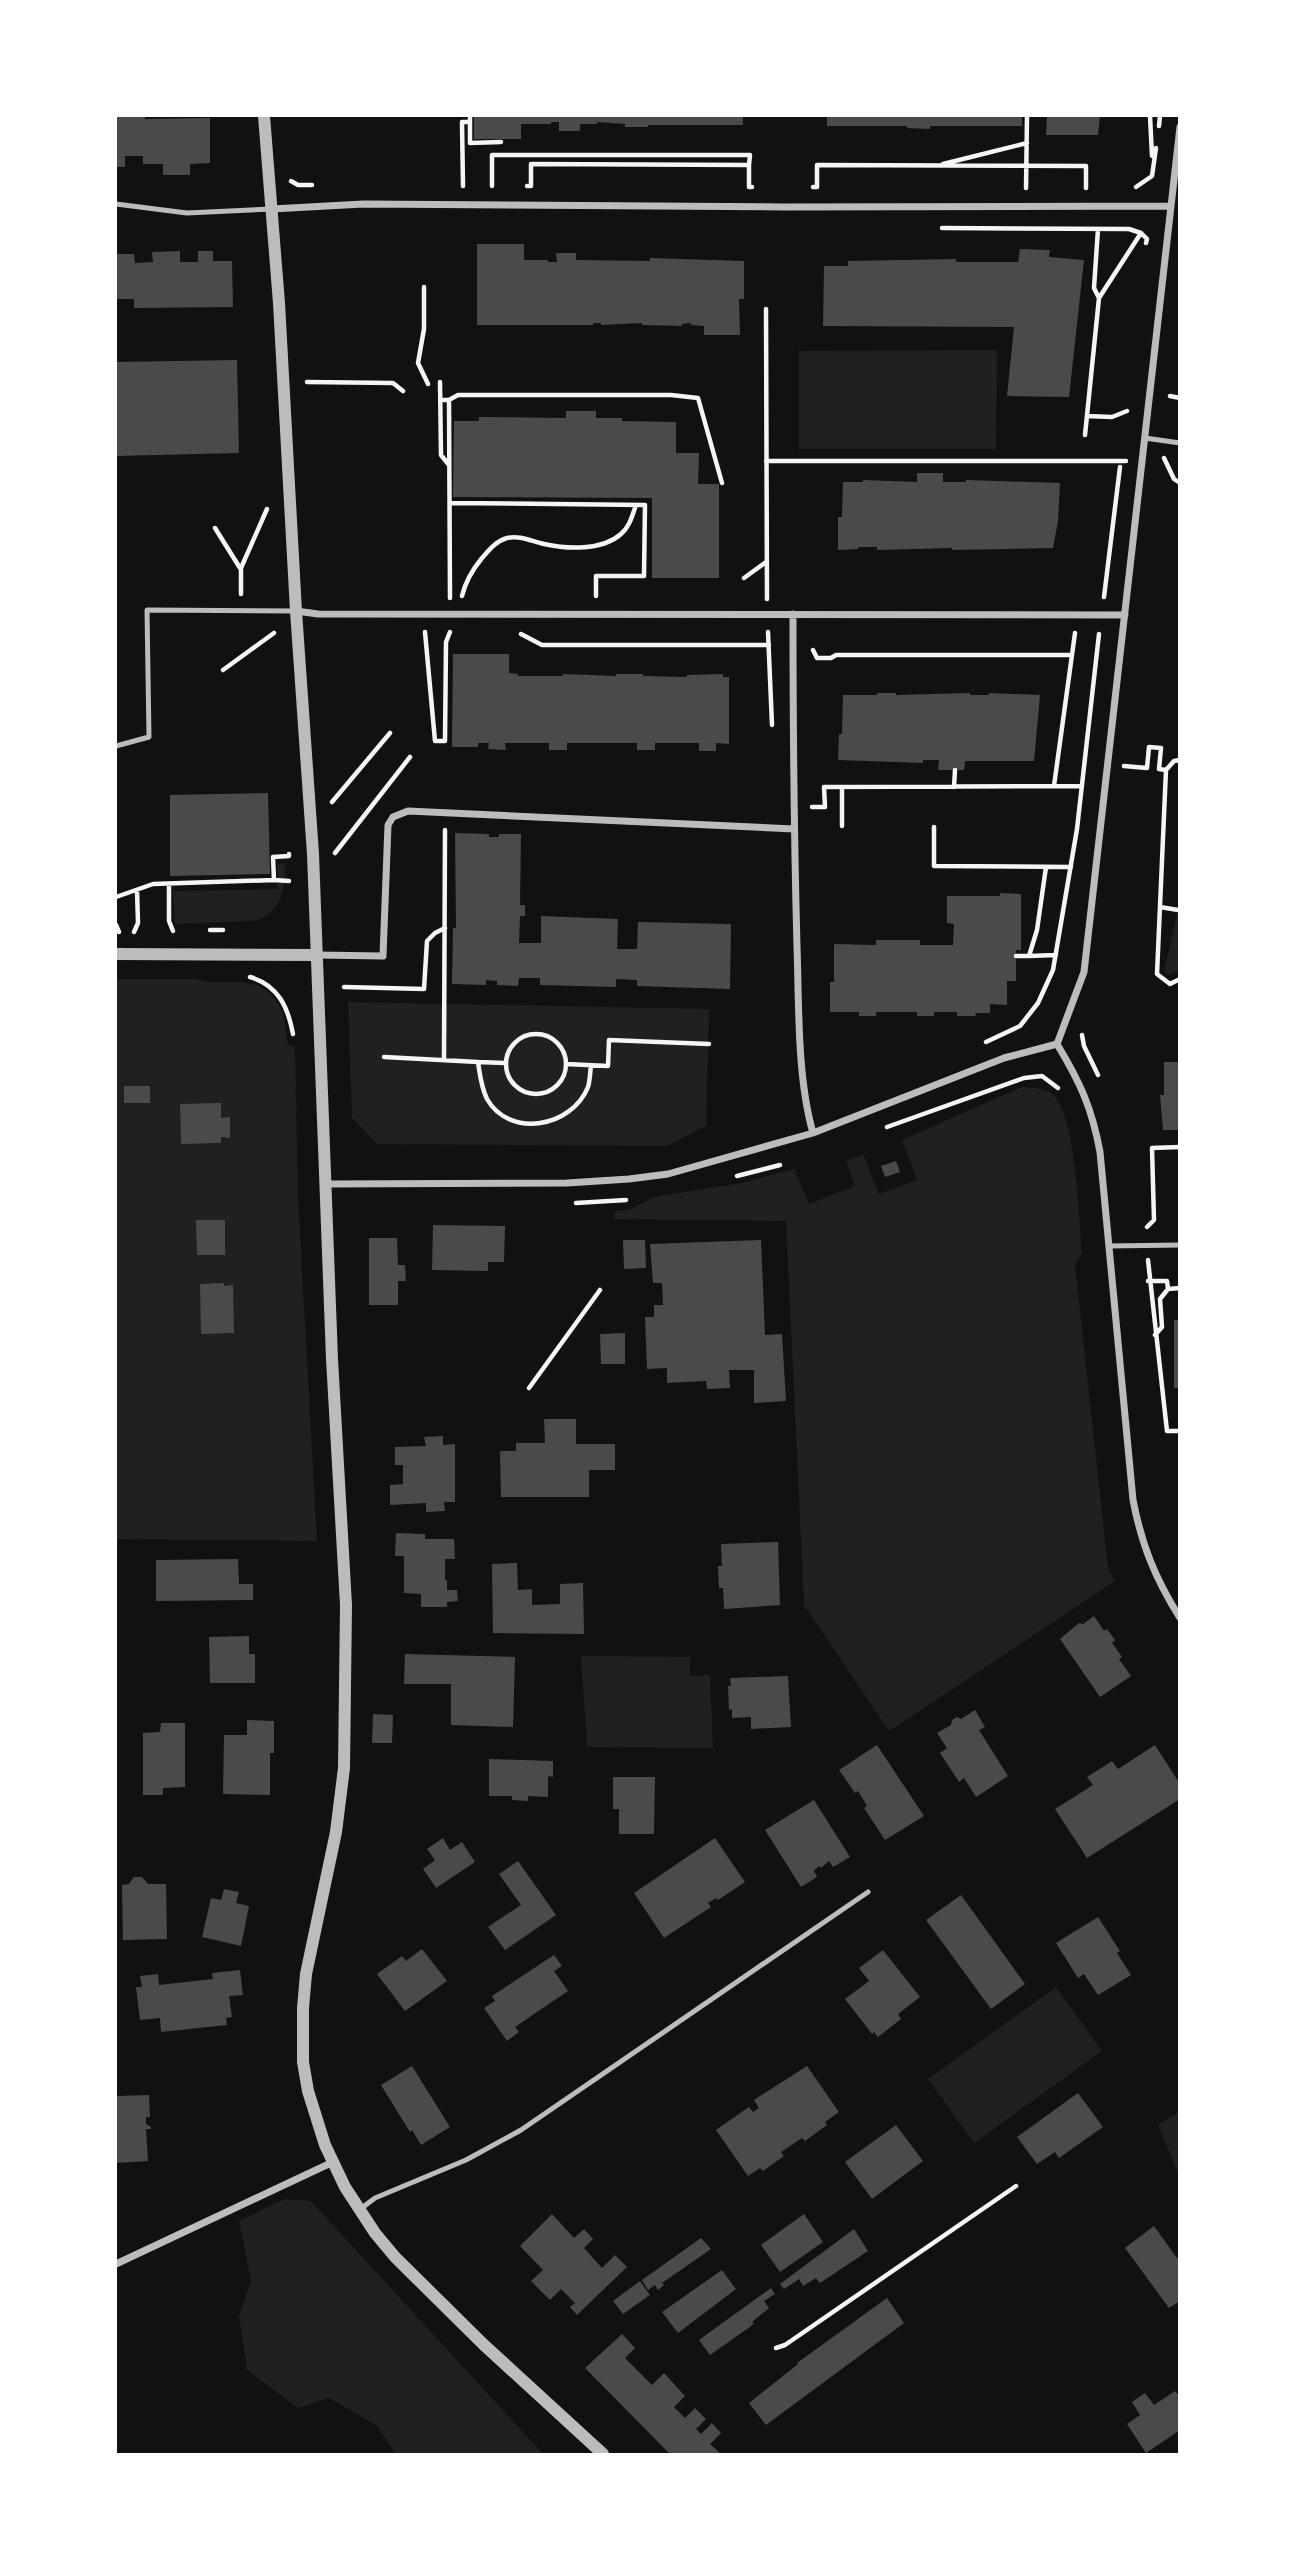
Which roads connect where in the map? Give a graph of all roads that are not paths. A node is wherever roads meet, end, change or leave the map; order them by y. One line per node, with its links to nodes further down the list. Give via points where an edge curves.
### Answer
1 (264, 116): 5 (street)
2 (1180, 127): 4 (street)
3 (116, 204): 5 (lane, via 187,213)
4 (1170, 206): 5 (street, via 363,204); 6 (street)
5 (272, 209): 8 (street)
6 (1145, 439): 7 (lane); 10 (street)
7 (1180, 443)
8 (296, 611): 9 (street); 11 (lane, via 147,610 149,737); 14 (street)
9 (793, 614): 10 (street); 12 (street)
10 (1125, 615): 15 (street, via 1083,972)
11 (116, 746)
12 (794, 829): 14 (street, via 408,811 393,817 388,825 383,956); 16 (street, via 802,1051 806,1110)
13 (116, 954): 14 (street)
14 (317, 955): 17 (street)
15 (1057, 1044): 16 (street, via 1004,1058); 19 (street, via 1079,1080 1094,1120)
16 (813, 1133): 17 (street, via 668,1174 629,1179)
17 (326, 1184): 22 (street, via 346,1605 346,1720 336,1832 306,1974 302,2034 308,2091)
18 (1180, 1245): 19 (lane)
19 (1110, 1246): 20 (street, via 1133,1500 1150,1564)
20 (1180, 1618)
21 (869, 1892): 23 (lane, via 503,2141 375,2198)
22 (333, 2162): 23 (street); 24 (street)
23 (359, 2210): 25 (street, via 421,2284)
24 (116, 2264)
25 (603, 2455)

